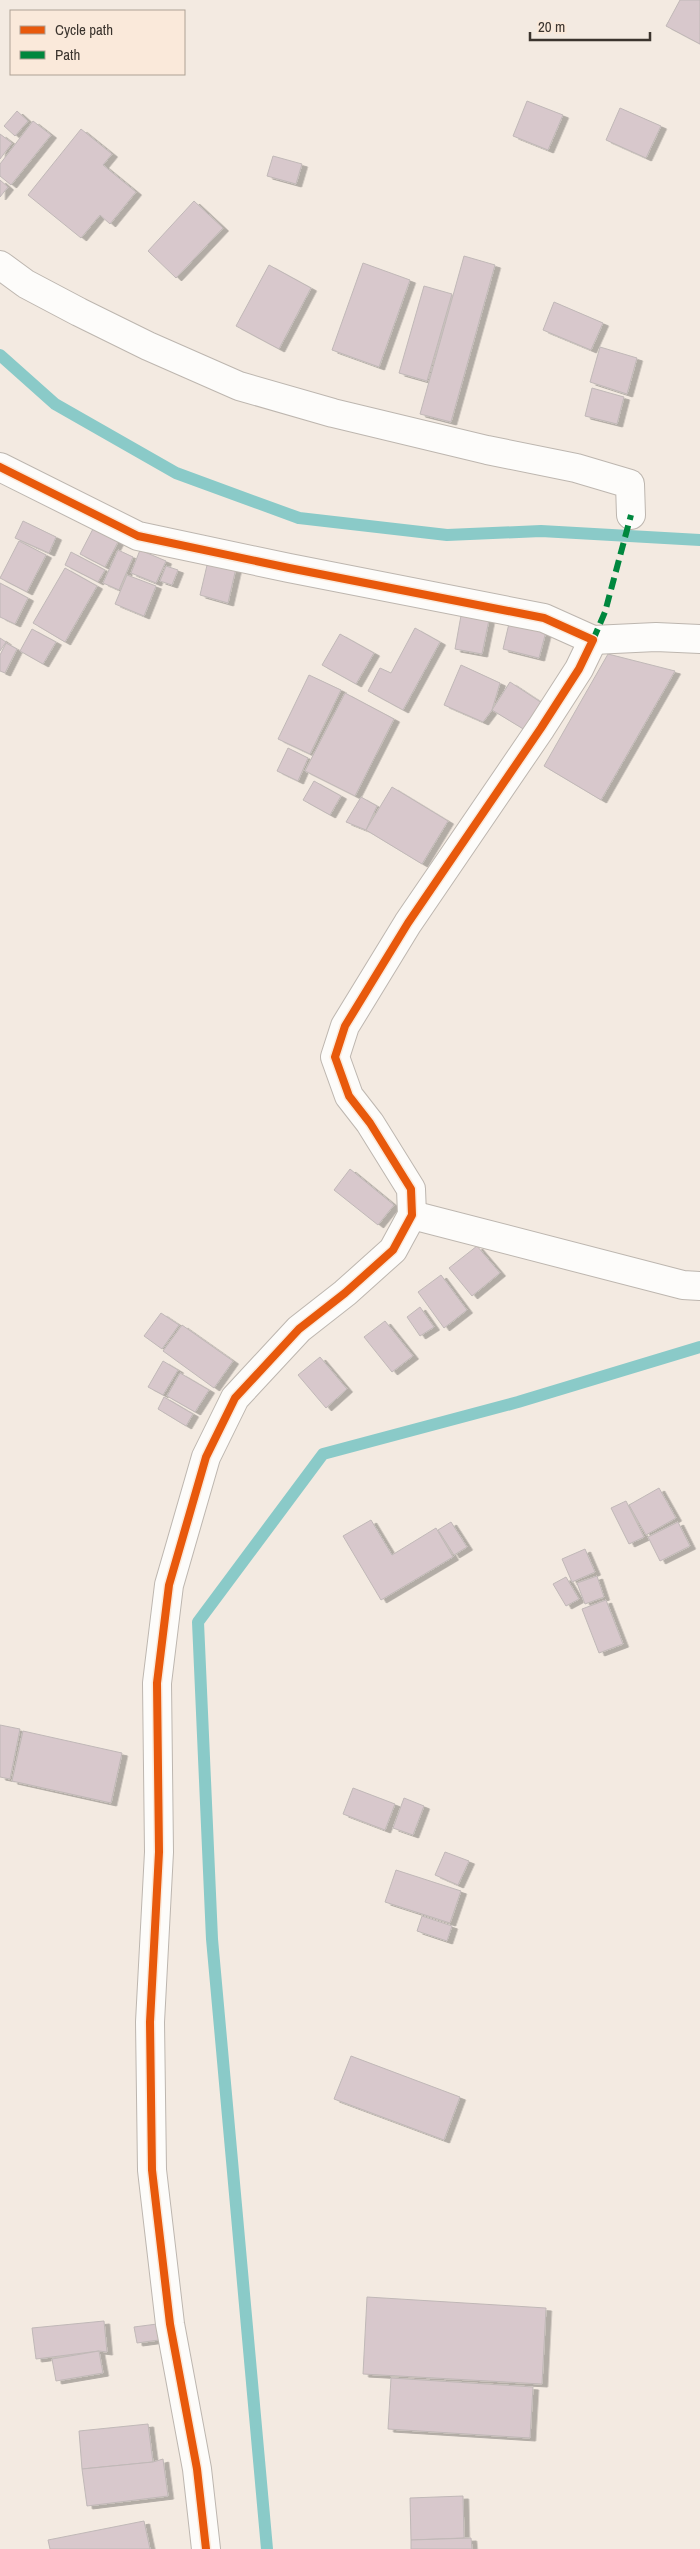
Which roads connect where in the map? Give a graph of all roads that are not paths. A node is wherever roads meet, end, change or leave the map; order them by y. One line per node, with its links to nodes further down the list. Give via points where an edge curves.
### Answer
1 (0, 265): 3 (street, via 26,284 79,312 239,386 333,413 576,468 630,484)
2 (0, 467): 5 (street, via 138,536 544,618)
3 (630, 515)
4 (700, 639): 5 (street)
5 (593, 640): 6 (street, via 579,669 408,923 345,1026 335,1058 349,1096 411,1189)
6 (412, 1215): 7 (street); 8 (street, via 393,1250 299,1329 236,1398 206,1457 169,1585 158,1683 159,1852 150,2022 152,2170 170,2324 197,2470)
7 (700, 1286)
8 (206, 2549)

